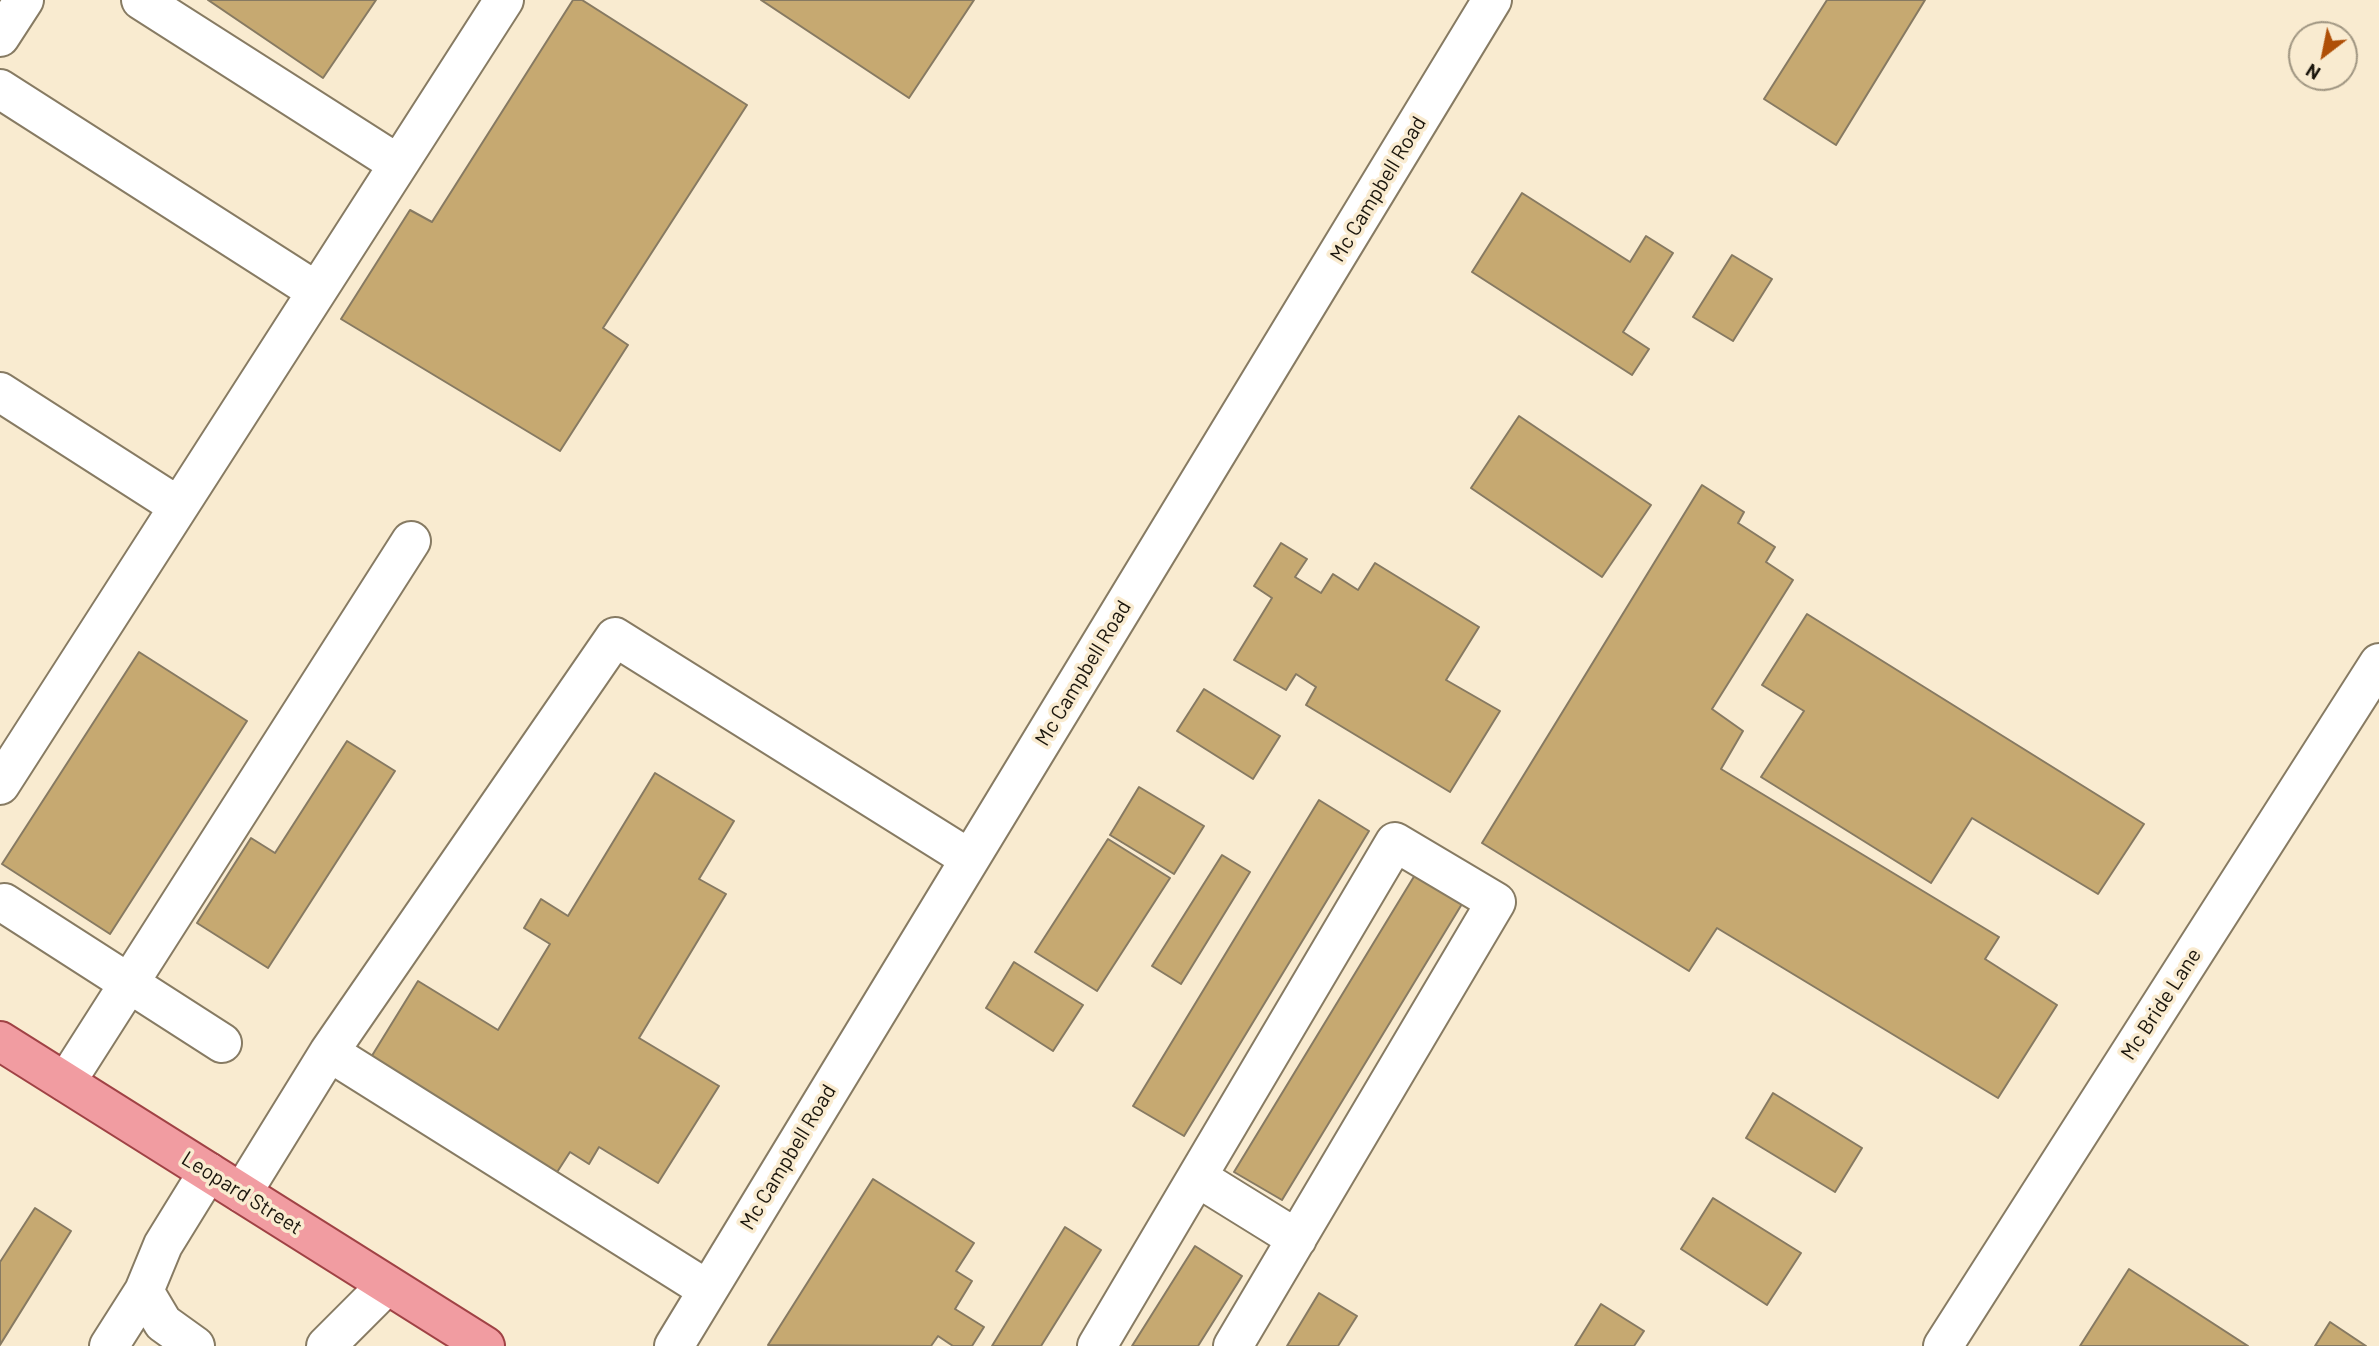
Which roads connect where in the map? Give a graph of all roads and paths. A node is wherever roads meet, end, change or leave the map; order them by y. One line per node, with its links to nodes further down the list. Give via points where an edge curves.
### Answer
1 (24, 0): 5 (street)
2 (141, 0): 7 (street)
3 (504, 0): 7 (street)
4 (1492, 0): 14 (street, Mc Campbell Road)
5 (0, 37)
6 (0, 89): 8 (street)
7 (398, 164): 8 (street)
8 (316, 291): 10 (street)
9 (0, 392): 10 (street)
10 (178, 506): 13 (street)
11 (411, 541): 16 (street)
12 (2379, 663): 35 (street, Mc Bride Lane)
13 (0, 785)
14 (970, 859): 19 (street, via 615,637); 26 (street, Mc Campbell Road)
15 (4, 903): 16 (street)
16 (129, 983): 18 (street); 20 (street)
17 (0, 1041): 20 (main road, Leopard Street)
18 (222, 1043)
19 (329, 1052): 23 (street); 26 (street)
20 (66, 1082): 21 (main road, Leopard Street)
21 (208, 1172): 23 (main road, Leopard Street); 27 (street, via 163,1245)
22 (1197, 1177): 24 (street); 24 (street, via 1395,842 1496,902); 33 (street)
23 (242, 1193): 25 (main road, Leopard Street)
24 (1297, 1238): 34 (street)
25 (387, 1285): 30 (street); 31 (main road, Leopard Street)
26 (708, 1290): 32 (street, Mc Campbell Road)
27 (144, 1291): 28 (street); 29 (street, via 163,1324)
28 (109, 1346)
29 (195, 1346)
30 (326, 1346)
31 (485, 1346)
32 (674, 1346)
33 (1097, 1346)
34 (1233, 1346)
35 (1943, 1346)

